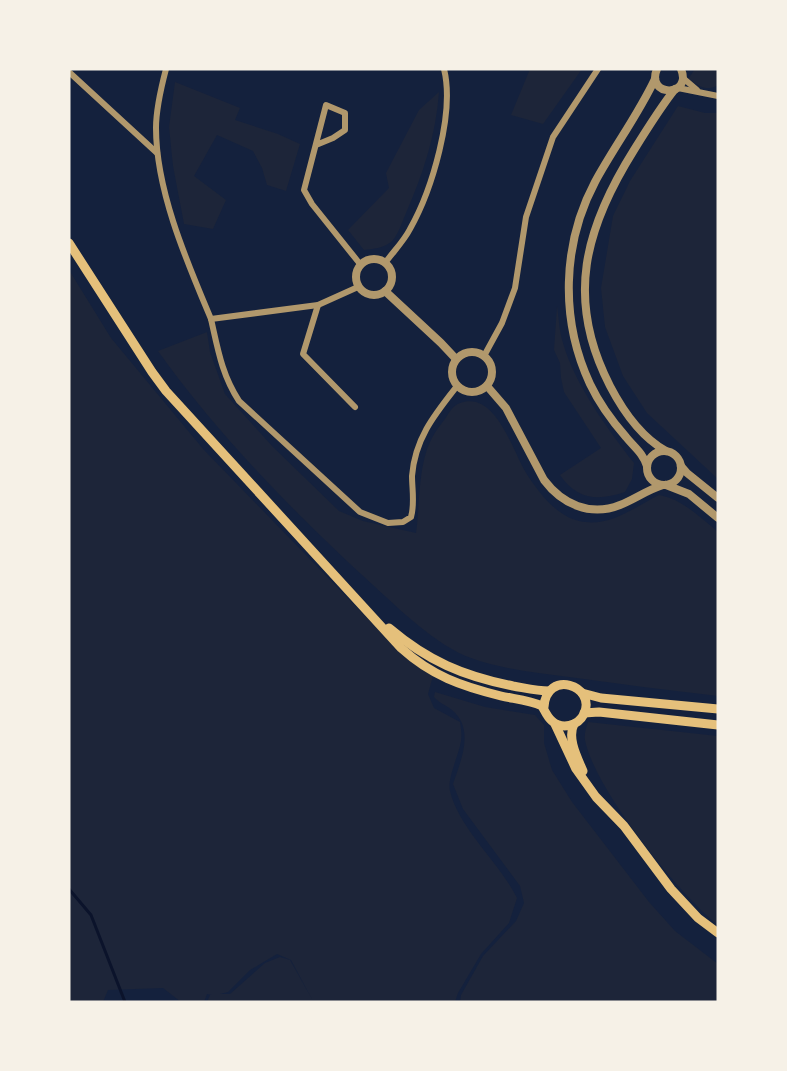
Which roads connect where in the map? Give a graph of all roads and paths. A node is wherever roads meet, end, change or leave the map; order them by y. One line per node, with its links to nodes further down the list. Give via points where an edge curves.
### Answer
1 (165, 69): 12 (street, via 158,104)
2 (598, 69): 20 (street, via 553,137 526,217 515,288)
3 (657, 69): 7 (street)
4 (446, 70): 14 (street, via 446,117 439,154 410,230)
5 (69, 72): 12 (street)
6 (684, 73): 8 (street); 9 (street)
7 (655, 79): 8 (street, via 663,89); 27 (street, via 590,192 572,247 569,278 570,317 584,369 607,413 644,456)
8 (676, 89): 9 (street); 25 (street, via 654,117 605,199 588,251 586,278 590,332 605,376 632,420)
9 (700, 92): 10 (street)
10 (718, 96)
11 (316, 145): 11 (street, via 345,130 345,113 326,105); 15 (street, via 304,190)
12 (157, 153): 19 (street, via 184,257)
13 (69, 243): 32 (main road, via 166,392)
14 (385, 262): 15 (street, via 370,259); 17 (street, via 392,277)
15 (360, 264): 16 (street, via 355,275)
16 (358, 287): 17 (street, via 368,294); 18 (street)
17 (385, 291): 21 (street)
18 (318, 305): 19 (street); 24 (street, via 303,354)
19 (211, 319): 22 (street, via 222,367 239,401 360,512 380,520 403,522 411,517 412,476 420,437)
20 (484, 356): 21 (street, via 472,352); 23 (street, via 492,374)
21 (456, 359): 22 (street, via 452,370)
22 (457, 386): 23 (street, via 468,392)
23 (487, 386): 29 (street, via 506,408 544,480 561,498 574,506 599,511)
24 (355, 407)
25 (666, 451): 26 (street); 27 (street, via 652,455)
26 (679, 460): 28 (street, via 678,478); 30 (street, via 687,474)
27 (647, 469): 28 (street, via 653,481); 29 (street)
28 (664, 485): 29 (street); 31 (street, via 689,494)
29 (635, 497)
30 (718, 498)
31 (718, 518)
32 (341, 584): 33 (main road, via 402,639 434,661 477,678); 35 (main road, via 425,668 463,686)
33 (549, 691): 34 (main road, via 565,684); 35 (main road)
34 (582, 693): 36 (main road); 37 (main road)
35 (544, 707): 38 (main road)
36 (718, 709)
37 (584, 713): 39 (main road); 40 (main road)
38 (555, 724): 39 (main road); 41 (main road, via 576,769)
39 (574, 724): 41 (main road, via 571,738)
40 (718, 725)
41 (596, 797): 42 (main road, via 624,826 671,889)
42 (718, 933)

